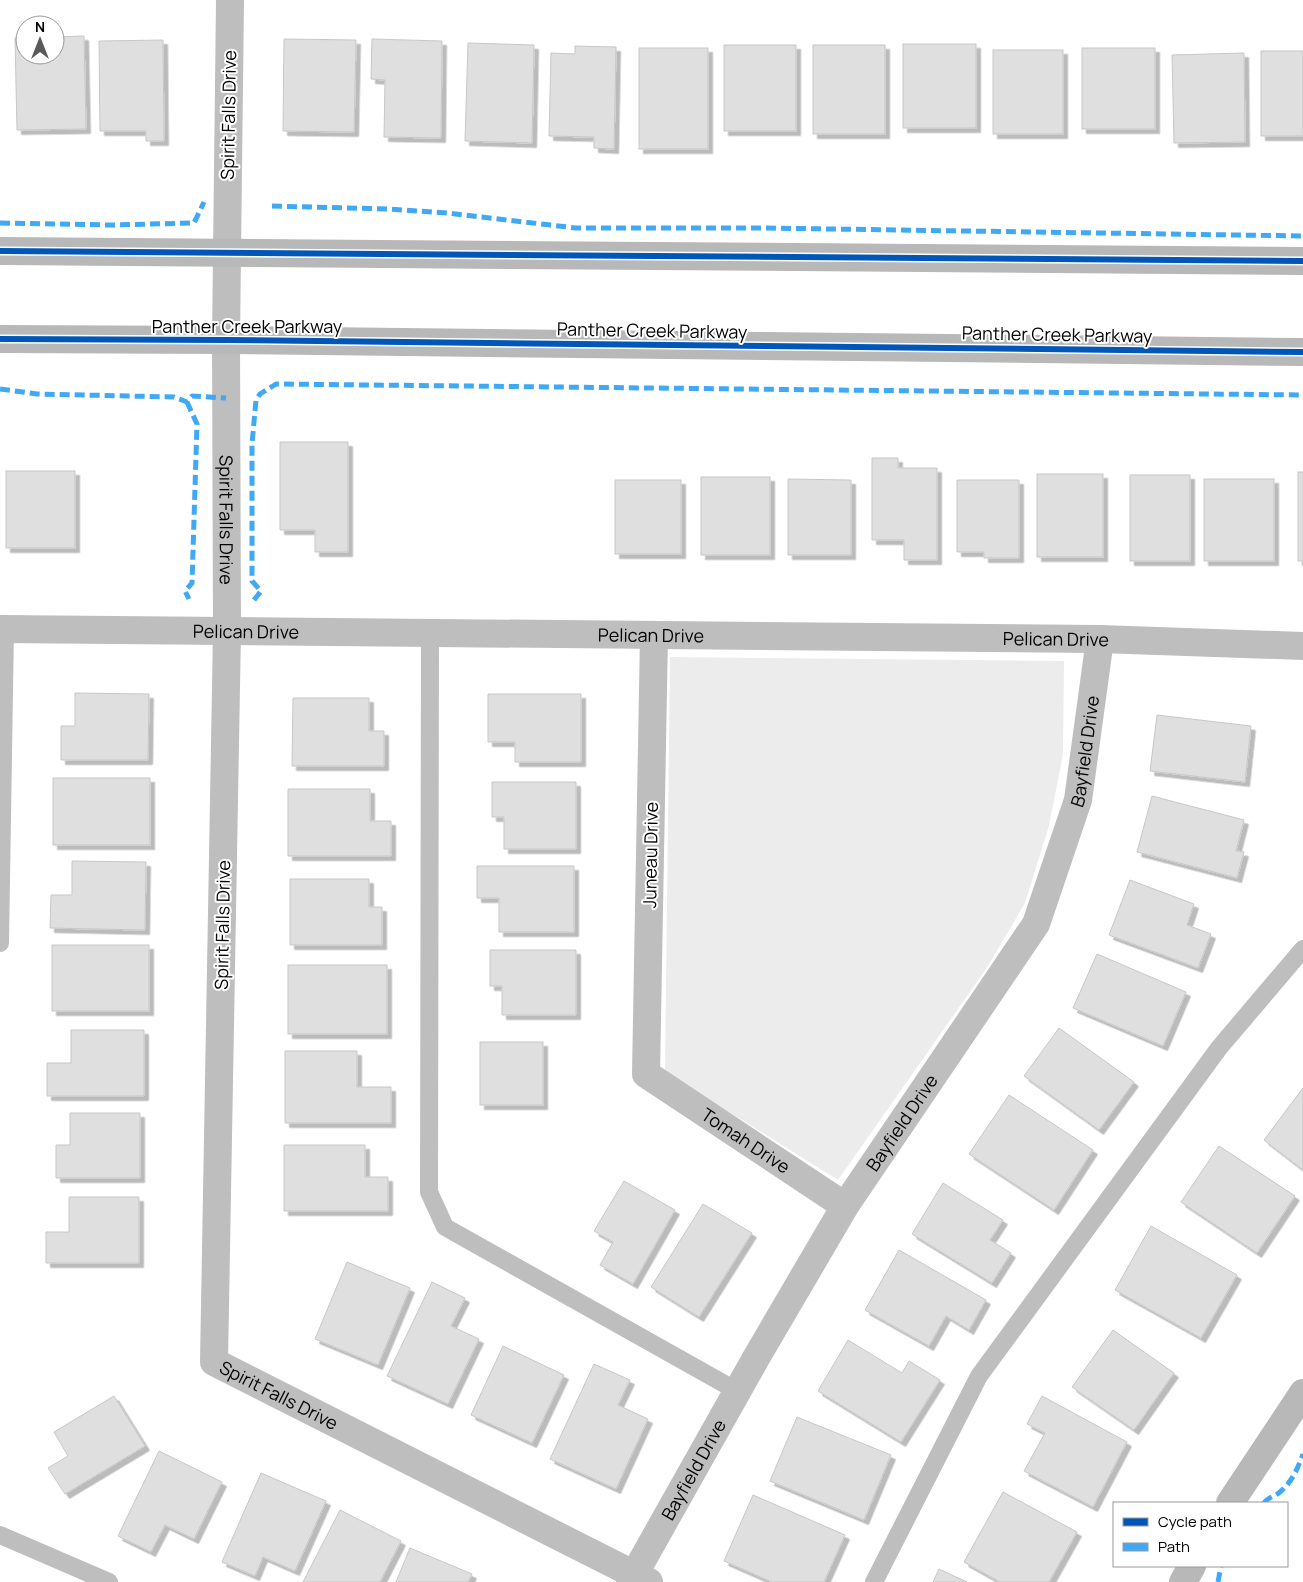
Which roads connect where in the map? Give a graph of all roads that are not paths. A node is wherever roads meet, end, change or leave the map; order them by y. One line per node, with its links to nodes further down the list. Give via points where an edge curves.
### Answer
1 (230, 0): 3 (street, Spirit Falls Drive)
2 (0, 251): 3 (main road)
3 (227, 253): 4 (main road); 6 (street, Spirit Falls Drive)
4 (1303, 261)
5 (0, 339): 6 (main road, Panther Creek Parkway)
6 (226, 340): 7 (main road, Panther Creek Parkway); 9 (street, Spirit Falls Drive)
7 (1303, 352)
8 (2, 629): 9 (street, Pelican Drive); 14 (lane)
9 (228, 631): 10 (street, Pelican Drive); 23 (street, Spirit Falls Drive, via 214,1362)
10 (430, 633): 11 (street, Pelican Drive); 18 (lane, via 429,1192 445,1227)
11 (654, 635): 12 (street, Pelican Drive); 16 (street, Juneau Drive)
12 (1100, 640): 13 (street, Pelican Drive); 17 (street, Bayfield Drive, via 1078,800 1036,924)
13 (1303, 646)
14 (0, 943)
15 (1303, 949): 25 (lane, via 1219,1048 979,1376)
16 (646, 1074): 17 (street, Tomah Drive)
17 (845, 1206): 18 (street, Bayfield Drive)
18 (737, 1391): 23 (street, Bayfield Drive)
19 (1303, 1393): 20 (main road)
20 (1231, 1502)
21 (0, 1535): 24 (lane)
22 (1191, 1567): 26 (main road)
23 (638, 1579)
24 (109, 1582)
25 (874, 1582)
26 (1183, 1582)

